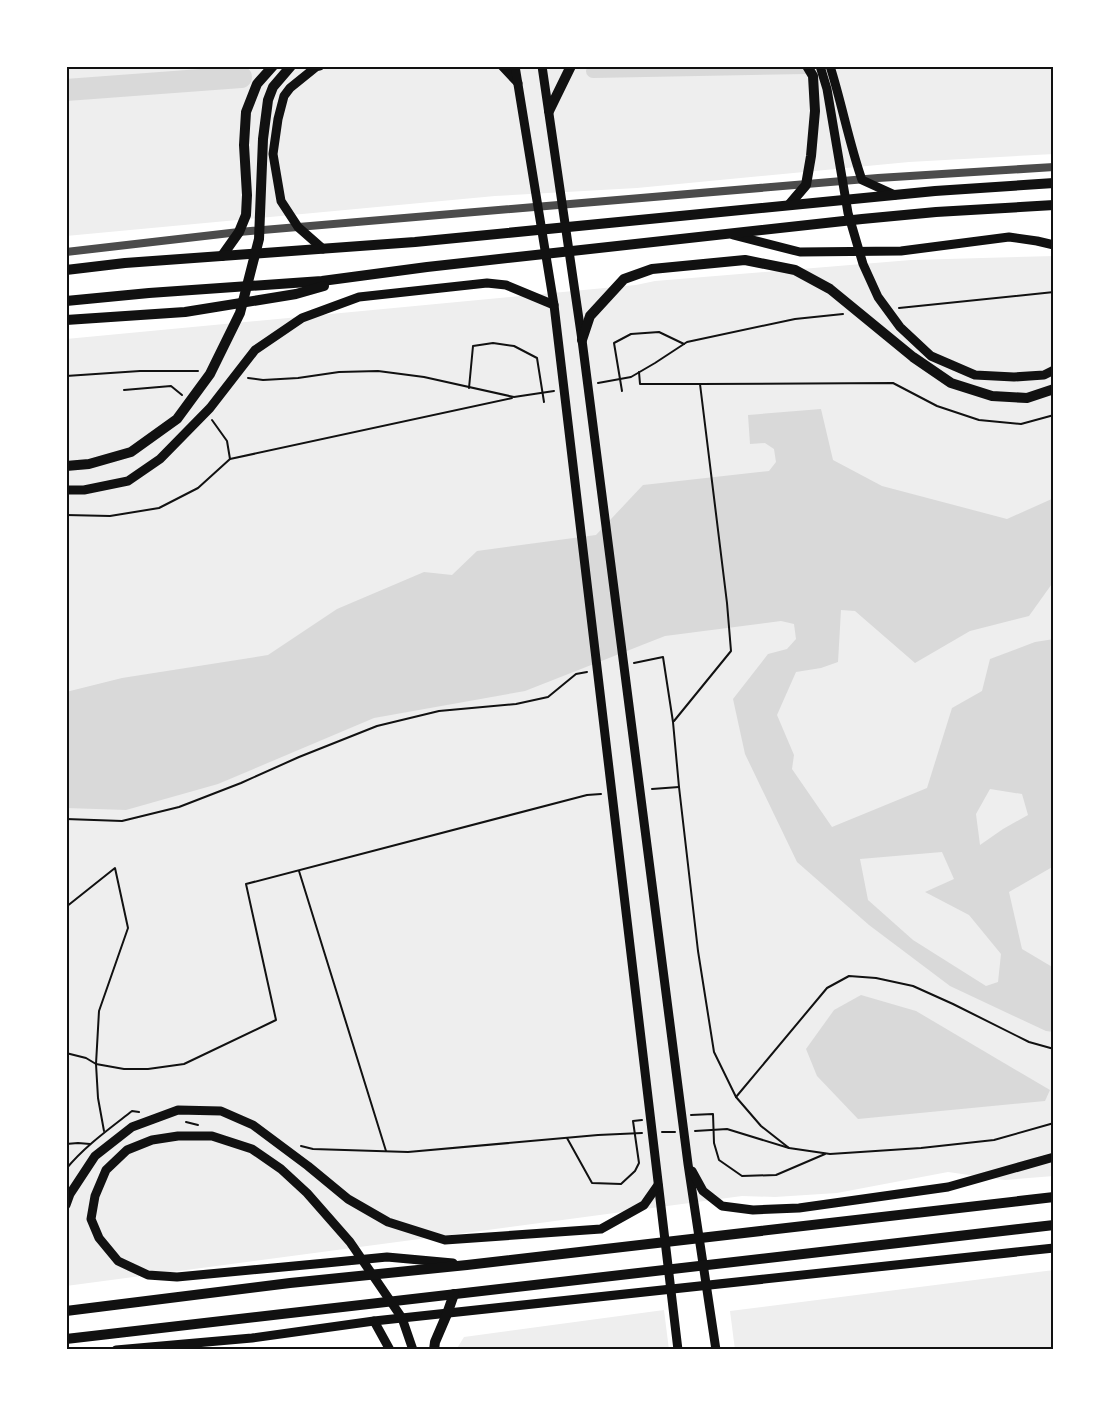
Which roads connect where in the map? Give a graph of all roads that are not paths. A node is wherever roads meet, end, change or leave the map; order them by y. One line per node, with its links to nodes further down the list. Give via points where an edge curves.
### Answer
1 (273, 66): 21 (highway, via 257,84 246,112 246,215)
2 (291, 66): 35 (highway, via 273,87 268,100 259,240 240,313 210,374 177,418 131,452)
3 (320, 66): 20 (main road, via 284,96 273,154 281,201)
4 (502, 66): 11 (main road)
5 (515, 66): 11 (main road)
6 (542, 66): 12 (main road)
7 (571, 66): 12 (highway)
8 (807, 66): 16 (highway, via 813,76 815,111)
9 (820, 66): 33 (main road, via 848,213 863,264 878,297 900,327 931,356 975,375 1014,377 1044,375)
10 (830, 66): 14 (main road)
11 (518, 84): 30 (main road)
12 (549, 111): 32 (main road)
13 (1054, 167): 14 (street)
14 (862, 180): 16 (street); 17 (main road)
15 (1054, 183): 17 (highway)
16 (806, 184): 18 (highway); 20 (street)
17 (895, 195): 18 (highway)
18 (789, 205): 24 (highway)
19 (1054, 205): 22 (highway, via 936,212)
20 (298, 227): 21 (street); 24 (main road)
21 (238, 232): 25 (street); 26 (highway)
22 (731, 234): 23 (main road, via 800,252 901,250 1009,237); 28 (highway)
23 (1054, 246)
24 (323, 249): 26 (highway)
25 (66, 252)
26 (222, 256): 27 (highway)
27 (66, 270)
28 (352, 277): 29 (highway); 31 (highway, via 296,294 185,312)
29 (66, 301)
30 (554, 304): 36 (main road, via 506,285 487,283 358,297 302,318 255,350 210,408 160,459 128,481); 39 (main road)
31 (66, 320)
32 (582, 340): 34 (highway, via 590,316 624,279 652,269 745,260 795,270 830,289 951,383 992,396 1027,398); 38 (main road)
33 (1054, 370)
34 (1054, 389)
35 (66, 466)
36 (66, 490)
37 (1054, 1157): 38 (main road, via 948,1187 799,1208 753,1210 722,1206 702,1191)
38 (688, 1164): 55 (main road)
39 (658, 1185): 41 (main road, via 644,1205 601,1229 445,1240 388,1222 348,1199 253,1125 221,1111 178,1110 132,1127 95,1156); 54 (main road)
40 (1053, 1197): 44 (highway)
41 (66, 1205)
42 (1054, 1225): 45 (highway)
43 (1054, 1248): 47 (main road)
44 (467, 1265): 46 (highway); 52 (main road, via 387,1257 177,1277 148,1275 118,1261 99,1238 91,1219 94,1196 106,1170 127,1150 152,1140 178,1136 212,1136 252,1149 307,1193 350,1242 402,1318)
45 (454, 1294): 47 (highway); 49 (highway)
46 (66, 1311)
47 (447, 1314): 48 (main road); 53 (highway)
48 (374, 1321): 50 (main road, via 252,1338); 51 (main road)
49 (66, 1339)
50 (116, 1350)
51 (390, 1350)
52 (413, 1350)
53 (434, 1350)
54 (678, 1350)
55 (716, 1350)

